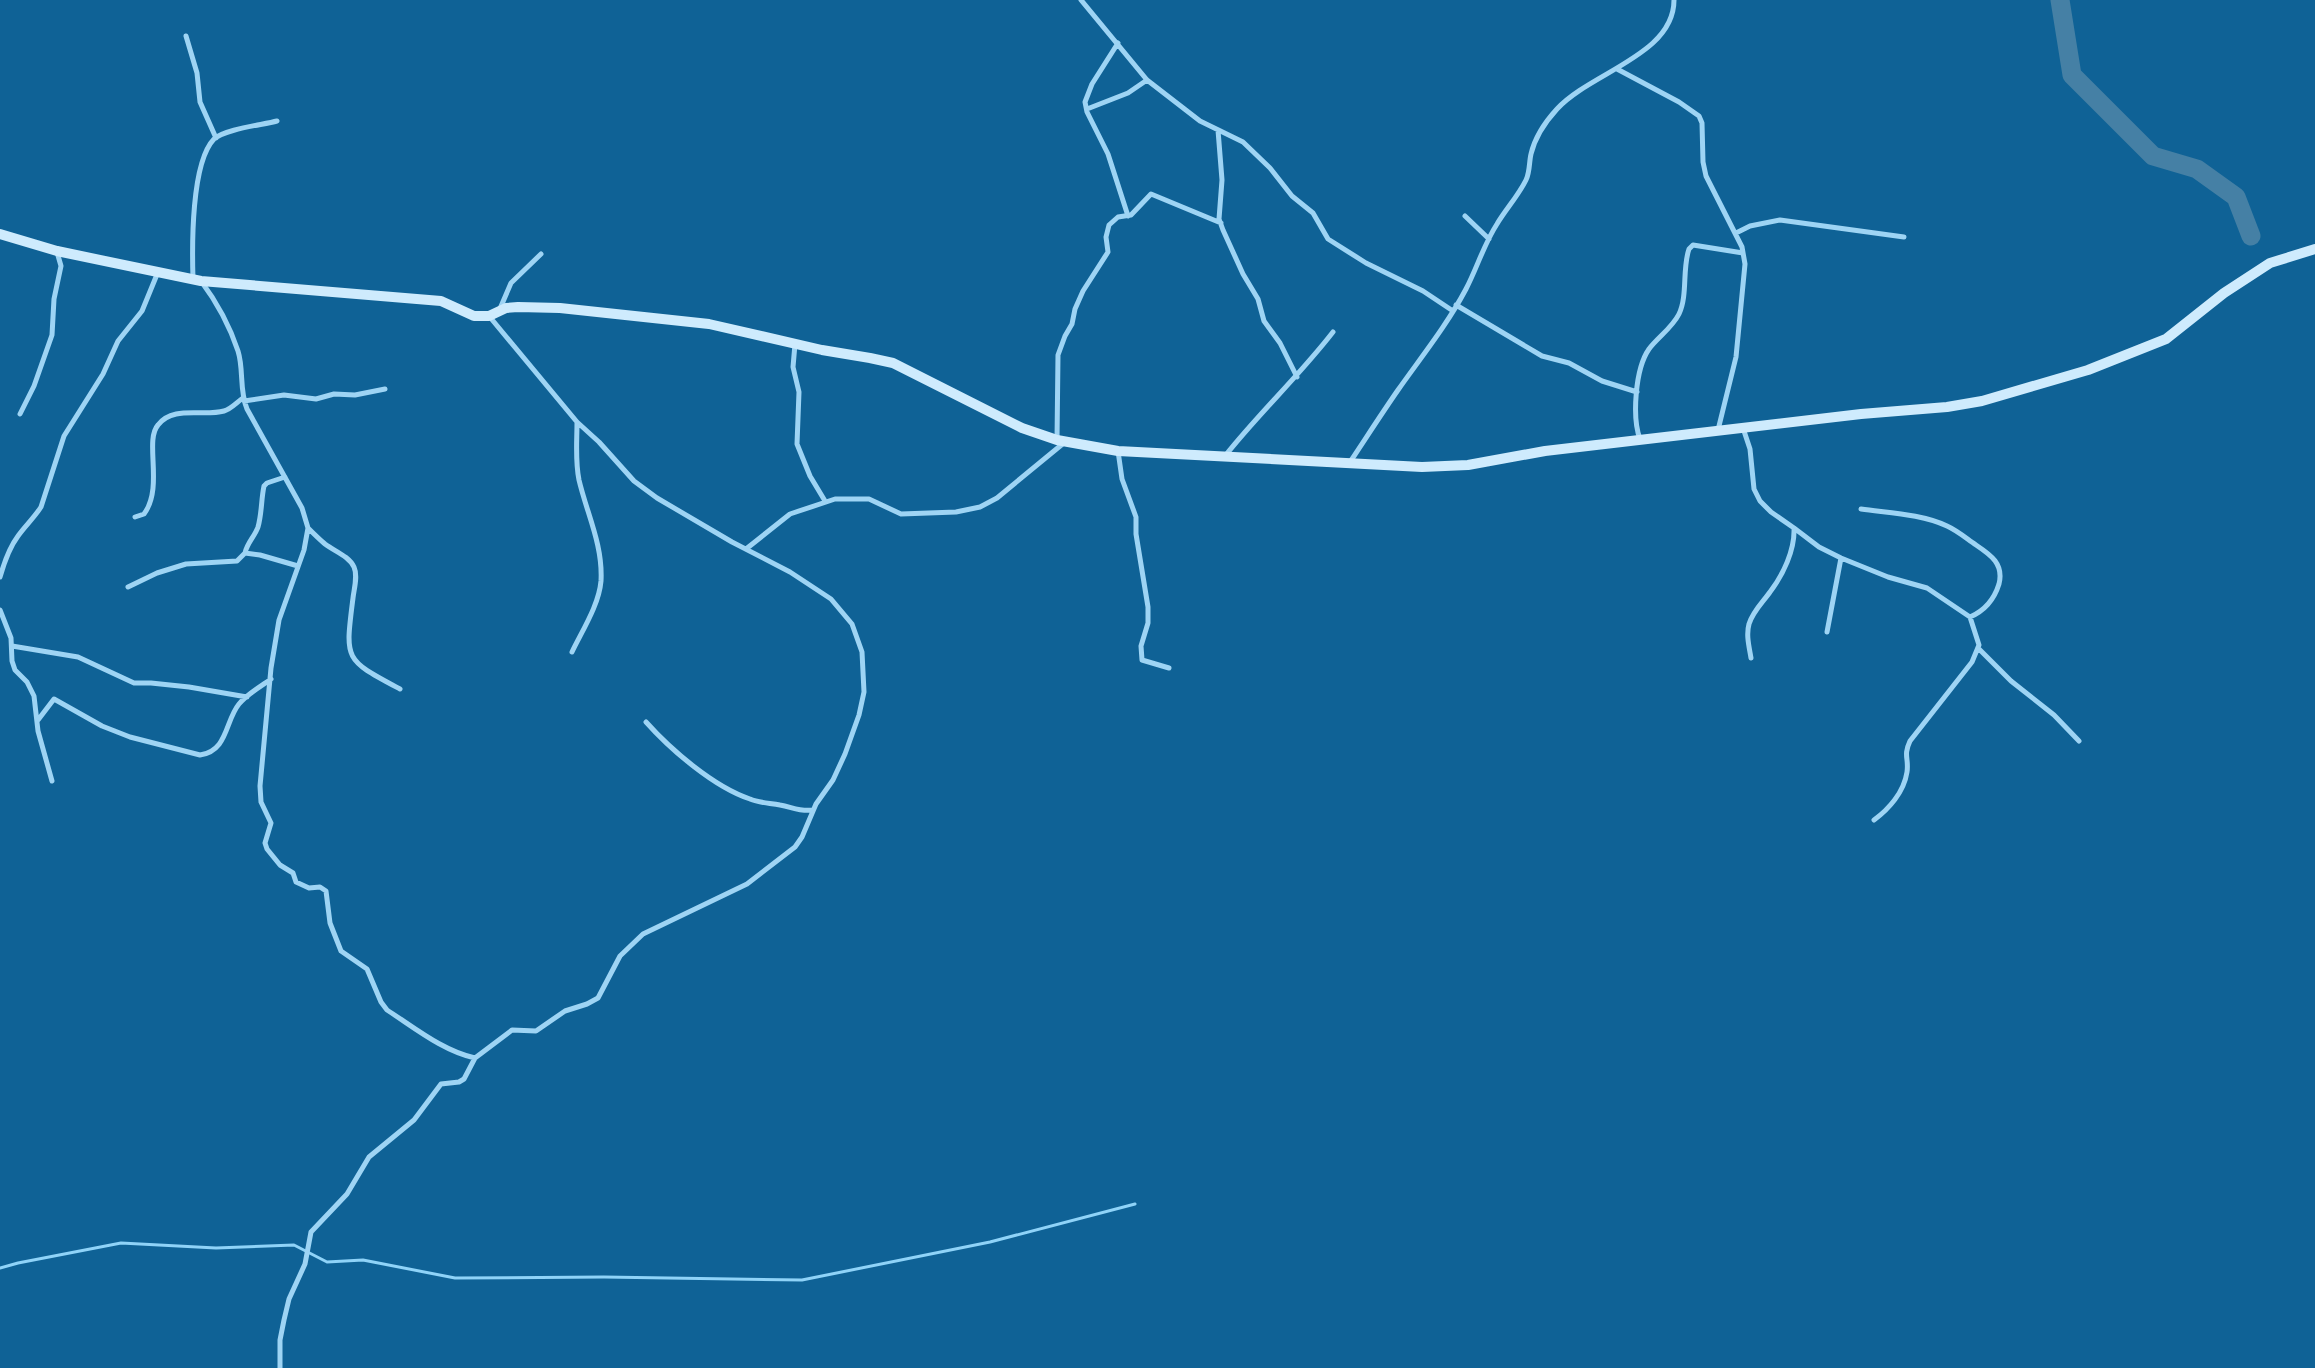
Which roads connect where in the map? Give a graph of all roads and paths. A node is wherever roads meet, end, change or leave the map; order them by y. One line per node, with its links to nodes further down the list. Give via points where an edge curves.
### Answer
1 (1081, 0): 4 (street)
2 (1674, 0): 5 (street, via 1672,18 1660,36)
3 (186, 36): 10 (street, via 197,73 200,102)
4 (1118, 43): 6 (street); 7 (street, via 1092,84 1085,102)
5 (1617, 69): 14 (street, via 1699,116 1706,176); 17 (street, via 1578,90 1546,123 1531,154 1527,178)
6 (1147, 80): 7 (street, via 1128,93); 9 (street, via 1200,121)
7 (1087, 109): 11 (street, via 1108,154)
8 (277, 121): 10 (street)
9 (1218, 130): 13 (street, via 1222,169); 26 (street, via 1243,142 1270,168 1292,196 1313,213 1328,239)
10 (216, 138): 23 (street, via 207,152 196,188 192,248)
11 (1128, 216): 13 (street, via 1151,194); 39 (street, via 1109,224 1106,237 1108,252 1083,291 1058,355)
12 (1465, 216): 17 (street)
13 (1221, 223): 30 (street, via 1242,274 1258,299 1264,321 1280,343)
14 (1736, 233): 16 (street, via 1750,226 1780,220); 20 (street)
15 (0, 234): 19 (street)
16 (1904, 237)
17 (1489, 238): 24 (street)
18 (2315, 249): 36 (street, via 2270,263 2232,287 2166,339 2054,380 1982,401 1947,407)
19 (57, 251): 22 (street); 34 (street, via 61,266 54,299 52,336 38,377)
20 (1743, 253): 32 (street, via 1690,247 1680,313 1648,351); 37 (street, via 1745,264 1736,357)
21 (540, 254): 25 (street, via 511,283)
22 (159, 271): 23 (street); 53 (street, via 142,312 118,341 103,374 64,436 41,507 17,536)
23 (197, 280): 27 (street, via 441,301 474,316); 33 (street, via 218,308 238,352)
24 (1456, 305): 26 (street); 32 (street, via 1542,356 1569,363 1602,381)
25 (499, 311): 27 (street); 29 (street, via 518,306 560,308 709,324)
26 (1453, 311): 42 (street)
27 (489, 316): 35 (street)
28 (1332, 332): 30 (street)
29 (795, 344): 39 (street, via 893,363 1022,428); 44 (street, via 793,368 799,392 797,444)
30 (1297, 377): 41 (street, via 1263,410)
31 (385, 389): 33 (street, via 316,399 284,395)
32 (1637, 392): 38 (street, via 1634,417)
33 (243, 399): 43 (street); 46 (street, via 224,411 179,414 156,426 153,496 144,514)
34 (20, 414)
35 (577, 422): 49 (street, via 634,480); 60 (street, via 576,455 600,551 601,582 597,599)
36 (1743, 428): 37 (street); 48 (street, via 1750,450 1754,489 1771,512)
37 (1718, 431): 38 (street)
38 (1640, 440): 42 (street, via 1545,451 1468,465)
39 (1061, 441): 40 (street); 44 (street, via 997,498 980,507 956,512 901,514 869,499)
40 (1118, 451): 41 (street); 62 (street, via 1122,479 1136,517 1148,607 1148,623 1140,654 1146,662)
41 (1224, 456): 42 (street)
42 (1349, 464)
43 (285, 477): 47 (street, via 302,508); 50 (street, via 264,486 261,516)
44 (825, 501): 49 (street, via 790,514)
45 (1861, 509): 56 (street, via 1907,515 1948,526 1997,561 2000,570 1997,588 1990,602)
46 (135, 517)
47 (308, 528): 52 (street); 64 (street, via 354,566 348,640 354,661)
48 (1794, 528): 51 (street, via 1819,547); 61 (street, via 1784,570 1749,625)
49 (746, 549): 70 (street, via 831,599 852,624 862,652 864,692 859,715 833,780)
50 (245, 553): 52 (street); 54 (street, via 237,560 170,568)
51 (1841, 558): 56 (street, via 1927,588); 57 (street)
52 (298, 566): 63 (street, via 280,620)
53 (0, 577)
54 (128, 587)
55 (0, 610): 58 (street)
56 (1970, 618): 59 (street, via 1975,627)
57 (1827, 632)
58 (12, 646): 65 (street, via 78,657 134,683 189,687); 66 (street, via 15,670 27,682 34,696)
59 (1978, 648): 68 (street); 71 (street, via 1959,681 1910,741 1905,751 1907,771 1904,783 1891,805)
60 (572, 652)
61 (1751, 658)
62 (1169, 668)
63 (271, 679): 65 (street); 72 (street, via 259,795 271,823 265,842 267,849 276,861 293,873 296,882 326,892 330,923 341,951 367,968 387,1010 442,1045)
64 (400, 689)
65 (247, 697): 66 (street, via 239,704 216,750 200,755 130,737 102,726 54,699)
66 (38, 720): 69 (street, via 38,732)
67 (646, 722): 70 (street, via 682,758 736,794 802,811)
68 (2079, 741)
69 (52, 781)
70 (813, 810): 72 (street, via 795,848 764,872 747,884 643,934 620,956 598,998 565,1010 536,1031 512,1030)
71 (1874, 820)
72 (475, 1058): 73 (street, via 464,1079 441,1084 414,1120 369,1157 347,1194 312,1232 305,1264 289,1299 284,1320)
73 (280, 1368)

